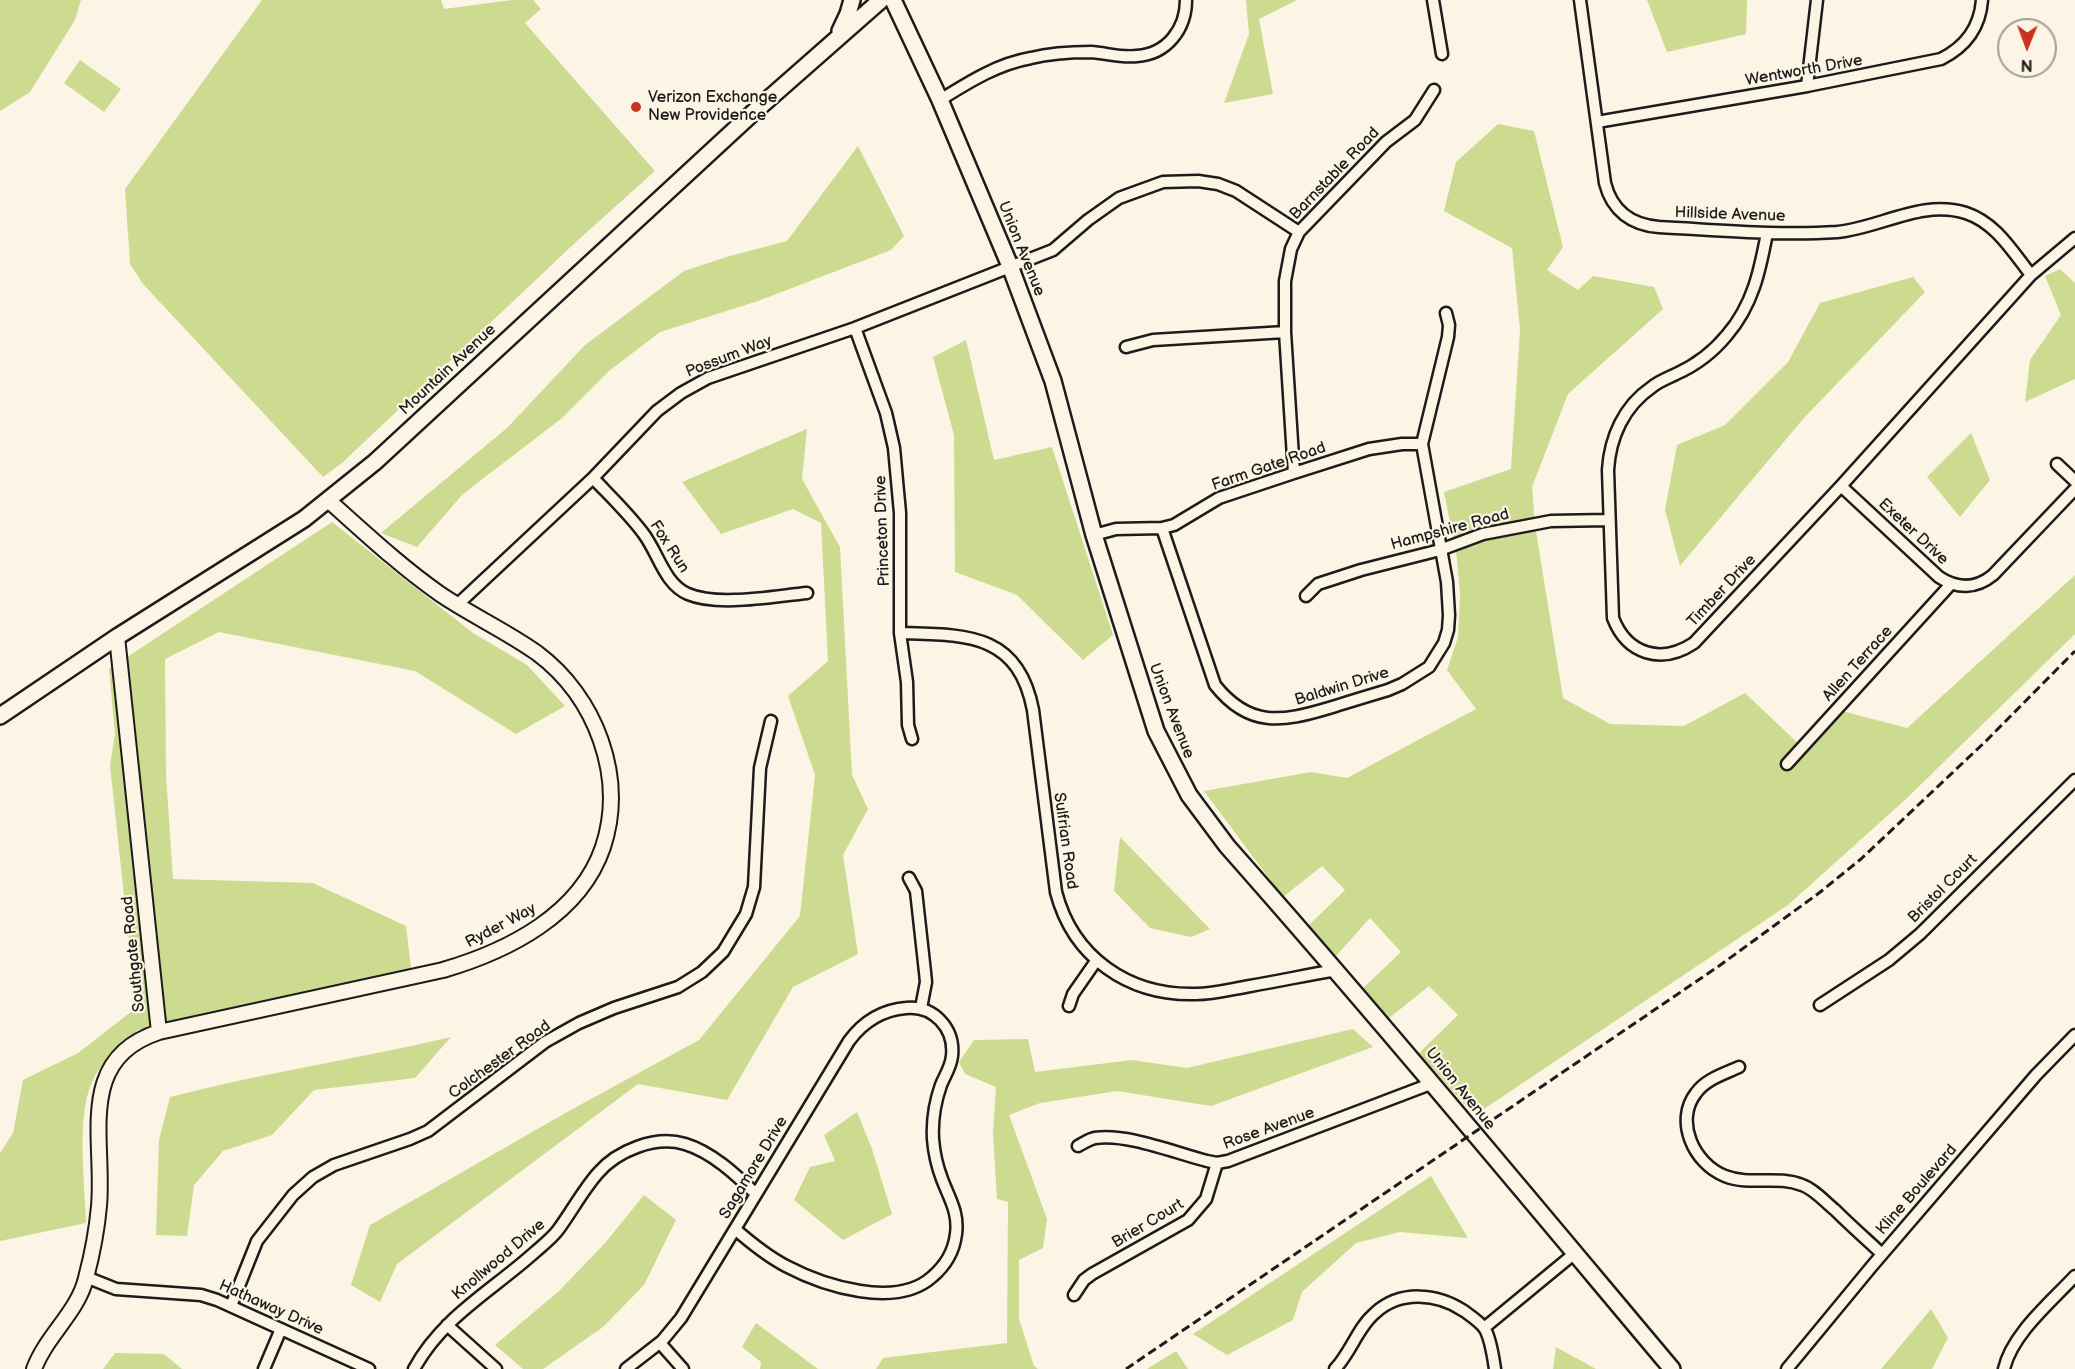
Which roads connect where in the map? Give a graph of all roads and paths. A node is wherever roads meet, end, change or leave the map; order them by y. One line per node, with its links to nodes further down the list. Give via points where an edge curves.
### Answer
1 (852, 0): 9 (main road)
2 (881, 0): 9 (main road, Mountain Avenue)
3 (893, 0): 13 (main road, Union Avenue)
4 (1186, 0): 13 (street, via 1180,29 1168,43 1148,54 1074,52 1028,58 985,74)
5 (1433, 0): 10 (street)
6 (1580, 0): 14 (street, Hillside Avenue)
7 (1817, 0): 11 (street)
8 (1982, 0): 11 (street, Wentworth Drive, via 1972,33 1953,53 1941,59)
9 (836, 38): 31 (main road, Mountain Avenue, via 375,462)
10 (1442, 54)
11 (1807, 86): 14 (street, Wentworth Drive)
12 (1434, 90): 15 (street, Barnstable Road, via 1415,120 1386,142)
13 (940, 100): 18 (main road, Union Avenue)
14 (1597, 122): 16 (street, Hillside Avenue, via 1606,191 1614,206 1632,221 1659,227)
15 (1299, 232): 18 (street, Possum Way, via 1236,191 1218,184 1163,182 1119,198 1053,250); 22 (street, Barnstable Road, via 1286,266)
16 (1767, 233): 19 (street, Hillside Avenue, via 1841,231 1919,211 1950,210 1990,226); 32 (street, Timber Drive, via 1753,293 1728,335 1691,366 1652,387 1622,418 1609,459)
17 (2075, 238): 19 (street, Timber Drive)
18 (1010, 266): 21 (street, Possum Way); 34 (main road, Union Avenue, via 1053,381)
19 (2031, 275): 29 (street, Timber Drive)
20 (1446, 313): 24 (street, Baldwin Drive, via 1448,337)
21 (855, 328): 27 (street, Possum Way, via 708,378 681,393 657,411); 40 (street, Princeton Drive, via 886,413 894,448 900,513)
22 (1286, 332): 23 (street, via 1153,340); 26 (street, Barnstable Road)
23 (1126, 347)
24 (1422, 444): 26 (street, Farm Gate Road, via 1369,449); 35 (street, Baldwin Drive)
25 (2057, 464): 28 (street)
26 (1294, 473): 33 (street, Farm Gate Road, via 1219,498 1192,516)
27 (593, 478): 37 (street, Fox Run, via 645,536 679,590 724,600); 39 (street, Possum Way)
28 (2075, 481)
29 (1841, 486): 32 (street, Timber Drive, via 1694,643 1670,654 1639,650 1617,628 1611,606); 36 (street, Exeter Drive)
30 (2075, 489): 36 (street, Exeter Drive, via 1986,580 1970,586)
31 (328, 500): 39 (street, Ryder Way, via 414,574); 41 (main road, Mountain Avenue)
32 (1609, 520): 35 (street, Hampshire Road, via 1551,521 1483,534)
33 (1162, 528): 34 (street, Farm Gate Road, via 1132,527); 35 (street, Baldwin Drive, via 1215,685 1236,707 1266,718 1296,717 1388,690 1429,667 1444,643 1449,615)
34 (1094, 535): 49 (main road, Union Avenue, via 1147,708 1176,775 1227,846)
35 (1440, 550): 38 (street, Hampshire Road, via 1350,573 1318,584)
36 (1951, 584): 45 (street, Allen Terrace)
37 (807, 593)
38 (1306, 596)
39 (458, 605): 53 (street, Ryder Way, via 539,655 568,683 589,714 609,765 612,801 603,845 586,882 543,924 461,965)
40 (900, 633): 44 (street, Princeton Drive); 48 (street, Sulfrian Road, via 975,638 1006,656 1022,675 1033,710 1052,877 1072,933)
41 (117, 637): 42 (main road, Mountain Avenue); 53 (street, Southgate Road)
42 (0, 716)
43 (771, 721): 66 (street, Colchester Road, via 760,768 754,887 746,914 723,952 678,987 614,1008 545,1042 428,1131 334,1165 313,1177 257,1241)
44 (912, 739)
45 (1787, 764)
46 (2075, 780): 50 (street, Bristol Court, via 1920,934 1889,960)
47 (909, 878): 52 (street, via 916,891 926,982)
48 (1096, 961): 49 (street, Sulfrian Road, via 1141,986 1184,994); 51 (street)
49 (1336, 970): 56 (main road, Union Avenue)
50 (1820, 1005)
51 (1069, 1006)
52 (921, 1008): 59 (street, Sagamore Drive, via 887,1012 872,1018 854,1034); 60 (street, via 943,1023 952,1049 933,1123 936,1163 957,1218 951,1253 939,1271 903,1292 857,1290 787,1266)
53 (159, 1032): 64 (street, Southgate Road, via 122,1053 101,1090 99,1205)
54 (2075, 1035): 62 (street, Kline Boulevard)
55 (1739, 1067): 62 (street, via 1706,1083 1691,1101 1686,1120 1698,1155 1713,1170 1737,1180 1803,1185)
56 (1433, 1083): 58 (street, Rose Avenue); 61 (main road, Union Avenue)
57 (1078, 1146): 58 (street, Rose Avenue, via 1092,1138 1110,1137)
58 (1217, 1163): 65 (street, Brier Court, via 1206,1200 1188,1221 1092,1274)
59 (756, 1194): 60 (street, Sagamore Drive); 67 (street, Knollwood Drive, via 723,1165 685,1144 656,1143 628,1151 597,1174 551,1237)
60 (735, 1229): 70 (street, Sagamore Drive, via 681,1318)
61 (1575, 1253): 68 (street); 80 (main road, Union Avenue)
62 (1882, 1254): 81 (street, Kline Boulevard)
63 (2075, 1276): 82 (street, via 2014,1344)
64 (86, 1277): 66 (street, Hathaway Drive, via 116,1289 201,1295); 71 (street, Southgate Road, via 70,1312)
65 (1074, 1295)
66 (231, 1306): 69 (street, Hathaway Drive)
67 (447, 1325): 74 (street, Knollwood Drive); 75 (street)
68 (1484, 1328): 78 (street, via 1453,1303 1433,1297 1399,1299 1374,1313); 79 (street)
69 (281, 1329): 72 (street); 73 (street, Hathaway Drive)
70 (660, 1343): 76 (street, Sagamore Drive); 77 (street)
71 (34, 1369)
72 (264, 1369)
73 (369, 1369)
74 (414, 1369)
75 (496, 1369)
76 (626, 1369)
77 (683, 1369)
78 (1335, 1369)
79 (1495, 1369)
80 (1672, 1369)
81 (1786, 1369)
82 (2004, 1369)

